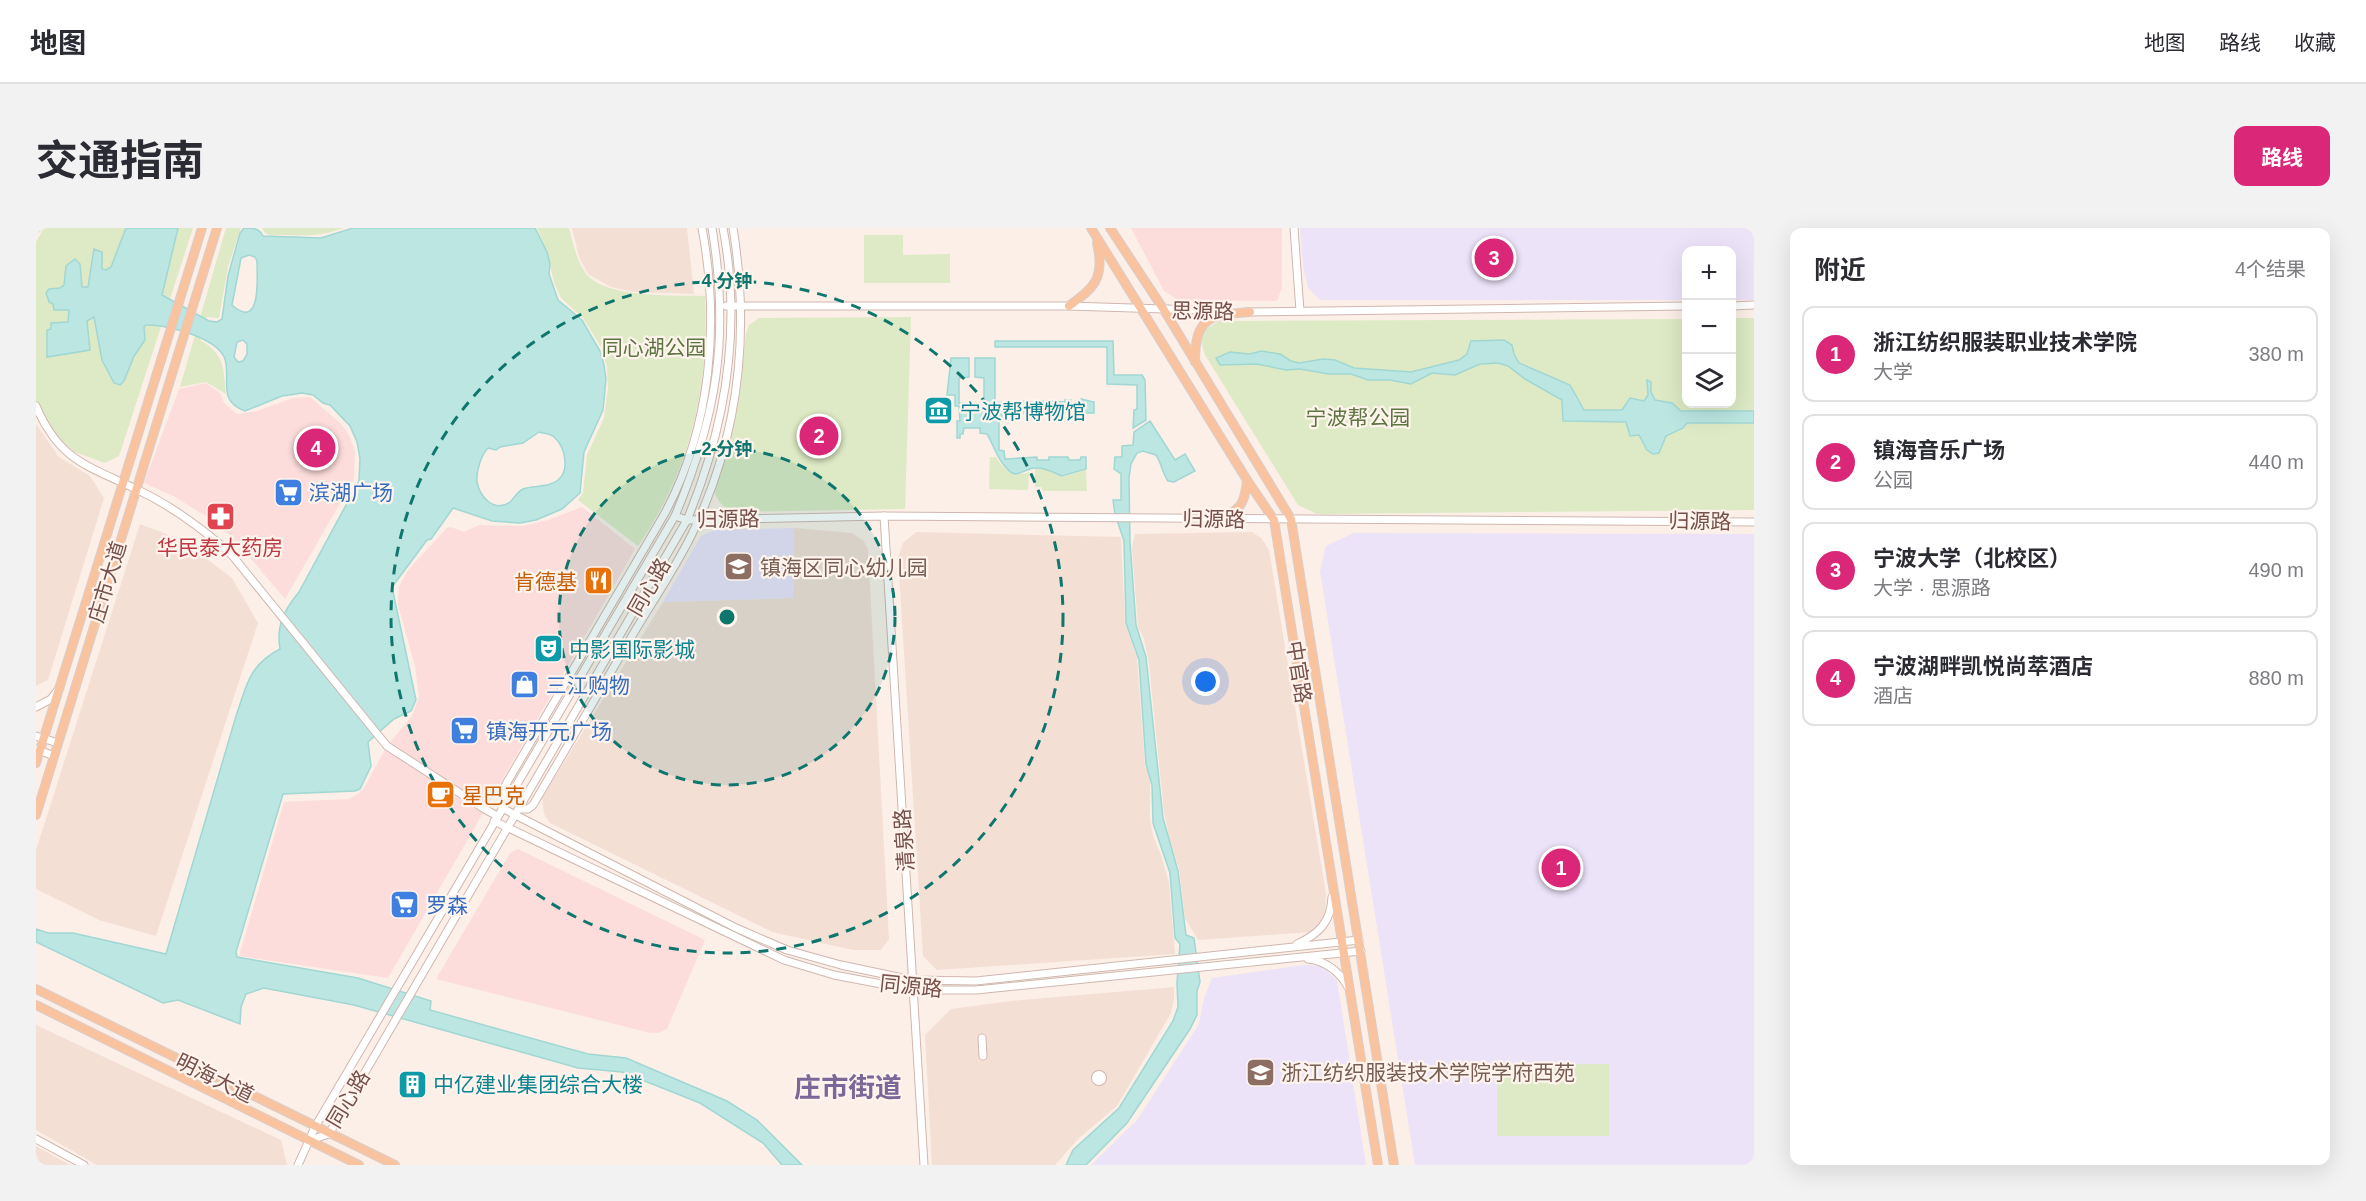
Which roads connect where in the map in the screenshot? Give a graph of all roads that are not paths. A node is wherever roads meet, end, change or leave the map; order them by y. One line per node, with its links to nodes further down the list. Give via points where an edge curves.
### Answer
1 (202, 228): 24 (main road, 庄市大道)
2 (217, 228): 25 (main road, 庄市大道)
3 (702, 228): 41 (street, via 710,296 710,339 707,378 691,451 665,513 506,784)
4 (712, 228): 10 (street, 同心路)
5 (723, 228): 11 (street, 同心路)
6 (733, 228): 12 (street)
7 (1110, 228): 18 (main road, 中官路)
8 (1294, 228): 19 (street)
9 (1093, 231): 13 (main road, via 1100,271 1092,288); 17 (main road, 中官路)
10 (720, 306): 11 (street, 思源路); 26 (street, 同心路, via 719,353 711,410 694,470)
11 (731, 306): 12 (street, 思源路); 31 (street, 同心路, via 729,358 718,427 711,458)
12 (742, 306): 13 (street, 思源路); 28 (street, via 734,407)
13 (1069, 306): 17 (street, 思源路)
14 (1682, 306): 19 (street, 思源路)
15 (1736, 306): 16 (street)
16 (1754, 306)
17 (1140, 309): 18 (street, 思源路); 23 (main road, 中官路)
18 (1164, 310): 20 (street, 思源路); 21 (main road, 中官路)
19 (1300, 311): 20 (street, 思源路)
20 (1250, 312): 21 (main road, via 1225,314 1206,321 1197,337)
21 (1196, 363): 30 (main road, 中官路)
22 (36, 406): 24 (street, 同源路, via 46,429 69,456)
23 (1247, 480): 29 (main road, via 1246,496 1240,506 1232,514); 32 (main road, 中官路)
24 (123, 484): 25 (street, 同源路); 34 (main road, 庄市大道)
25 (135, 489): 37 (main road, 庄市大道); 44 (street, 同源路, via 203,529 231,554 387,746)
26 (675, 516): 31 (street, 归源路); 41 (street, 同心路)
27 (884, 516): 28 (street, 归源路); 29 (street, 归源路); 53 (street, 清泉路)
28 (699, 519): 31 (street, 归源路); 42 (street, via 534,805)
29 (1216, 519): 32 (street, 归源路)
30 (1292, 519): 32 (street, 归源路); 33 (street, 归源路); 47 (main road, 中官路)
31 (687, 520): 42 (street, 同心路)
32 (1274, 520): 46 (main road, 中官路)
33 (1754, 522)
34 (59, 688): 35 (street, via 51,699); 36 (main road, 庄市大道)
35 (36, 708)
36 (40, 737): 37 (street); 38 (main road, 庄市大道)
37 (58, 744): 39 (main road, 庄市大道)
38 (38, 750): 39 (street); 40 (main road, 庄市大道)
39 (54, 756): 43 (main road, 庄市大道)
40 (36, 763)
41 (503, 806): 42 (street, 同源路); 44 (street, 同心路)
42 (517, 812): 45 (street, 同心路); 53 (street, 同源路, via 736,928 787,950)
43 (36, 815)
44 (496, 818): 45 (street, 同源路); 60 (street, 同心路)
45 (508, 827): 55 (street, 同源路, via 784,960 834,975); 61 (street, 同心路)
46 (1333, 885): 48 (main road, 中官路); 49 (street, via 1330,916 1323,926 1317,934)
47 (1359, 940): 48 (street, 同源路); 50 (main road, 中官路)
48 (1342, 941): 49 (street, 同源路); 51 (main road, 中官路)
49 (1288, 947): 53 (street, 同源路, via 976,981)
50 (1361, 951): 51 (street, 同源路); 70 (main road, 中官路)
51 (1344, 952): 52 (street, 同源路); 56 (main road, 中官路)
52 (1290, 957): 55 (street, 同源路, via 976,990); 56 (street, via 1327,965)
53 (912, 980): 55 (street, 清泉路)
54 (36, 989): 60 (main road, 明海大道)
55 (913, 990): 68 (street, 清泉路)
56 (1350, 990): 69 (main road, 中官路)
57 (36, 1005): 63 (main road, 明海大道)
58 (982, 1038): 59 (street)
59 (983, 1056)
60 (315, 1127): 61 (main road, 明海大道); 63 (street, 同心路)
61 (329, 1134): 63 (street, 同心路); 67 (main road, 明海大道)
62 (36, 1139): 64 (street)
63 (310, 1140): 65 (street); 66 (main road, 明海大道)
64 (84, 1165)
65 (298, 1165)
66 (359, 1165)
67 (395, 1165)
68 (924, 1165)
69 (1378, 1165)
70 (1394, 1165)

